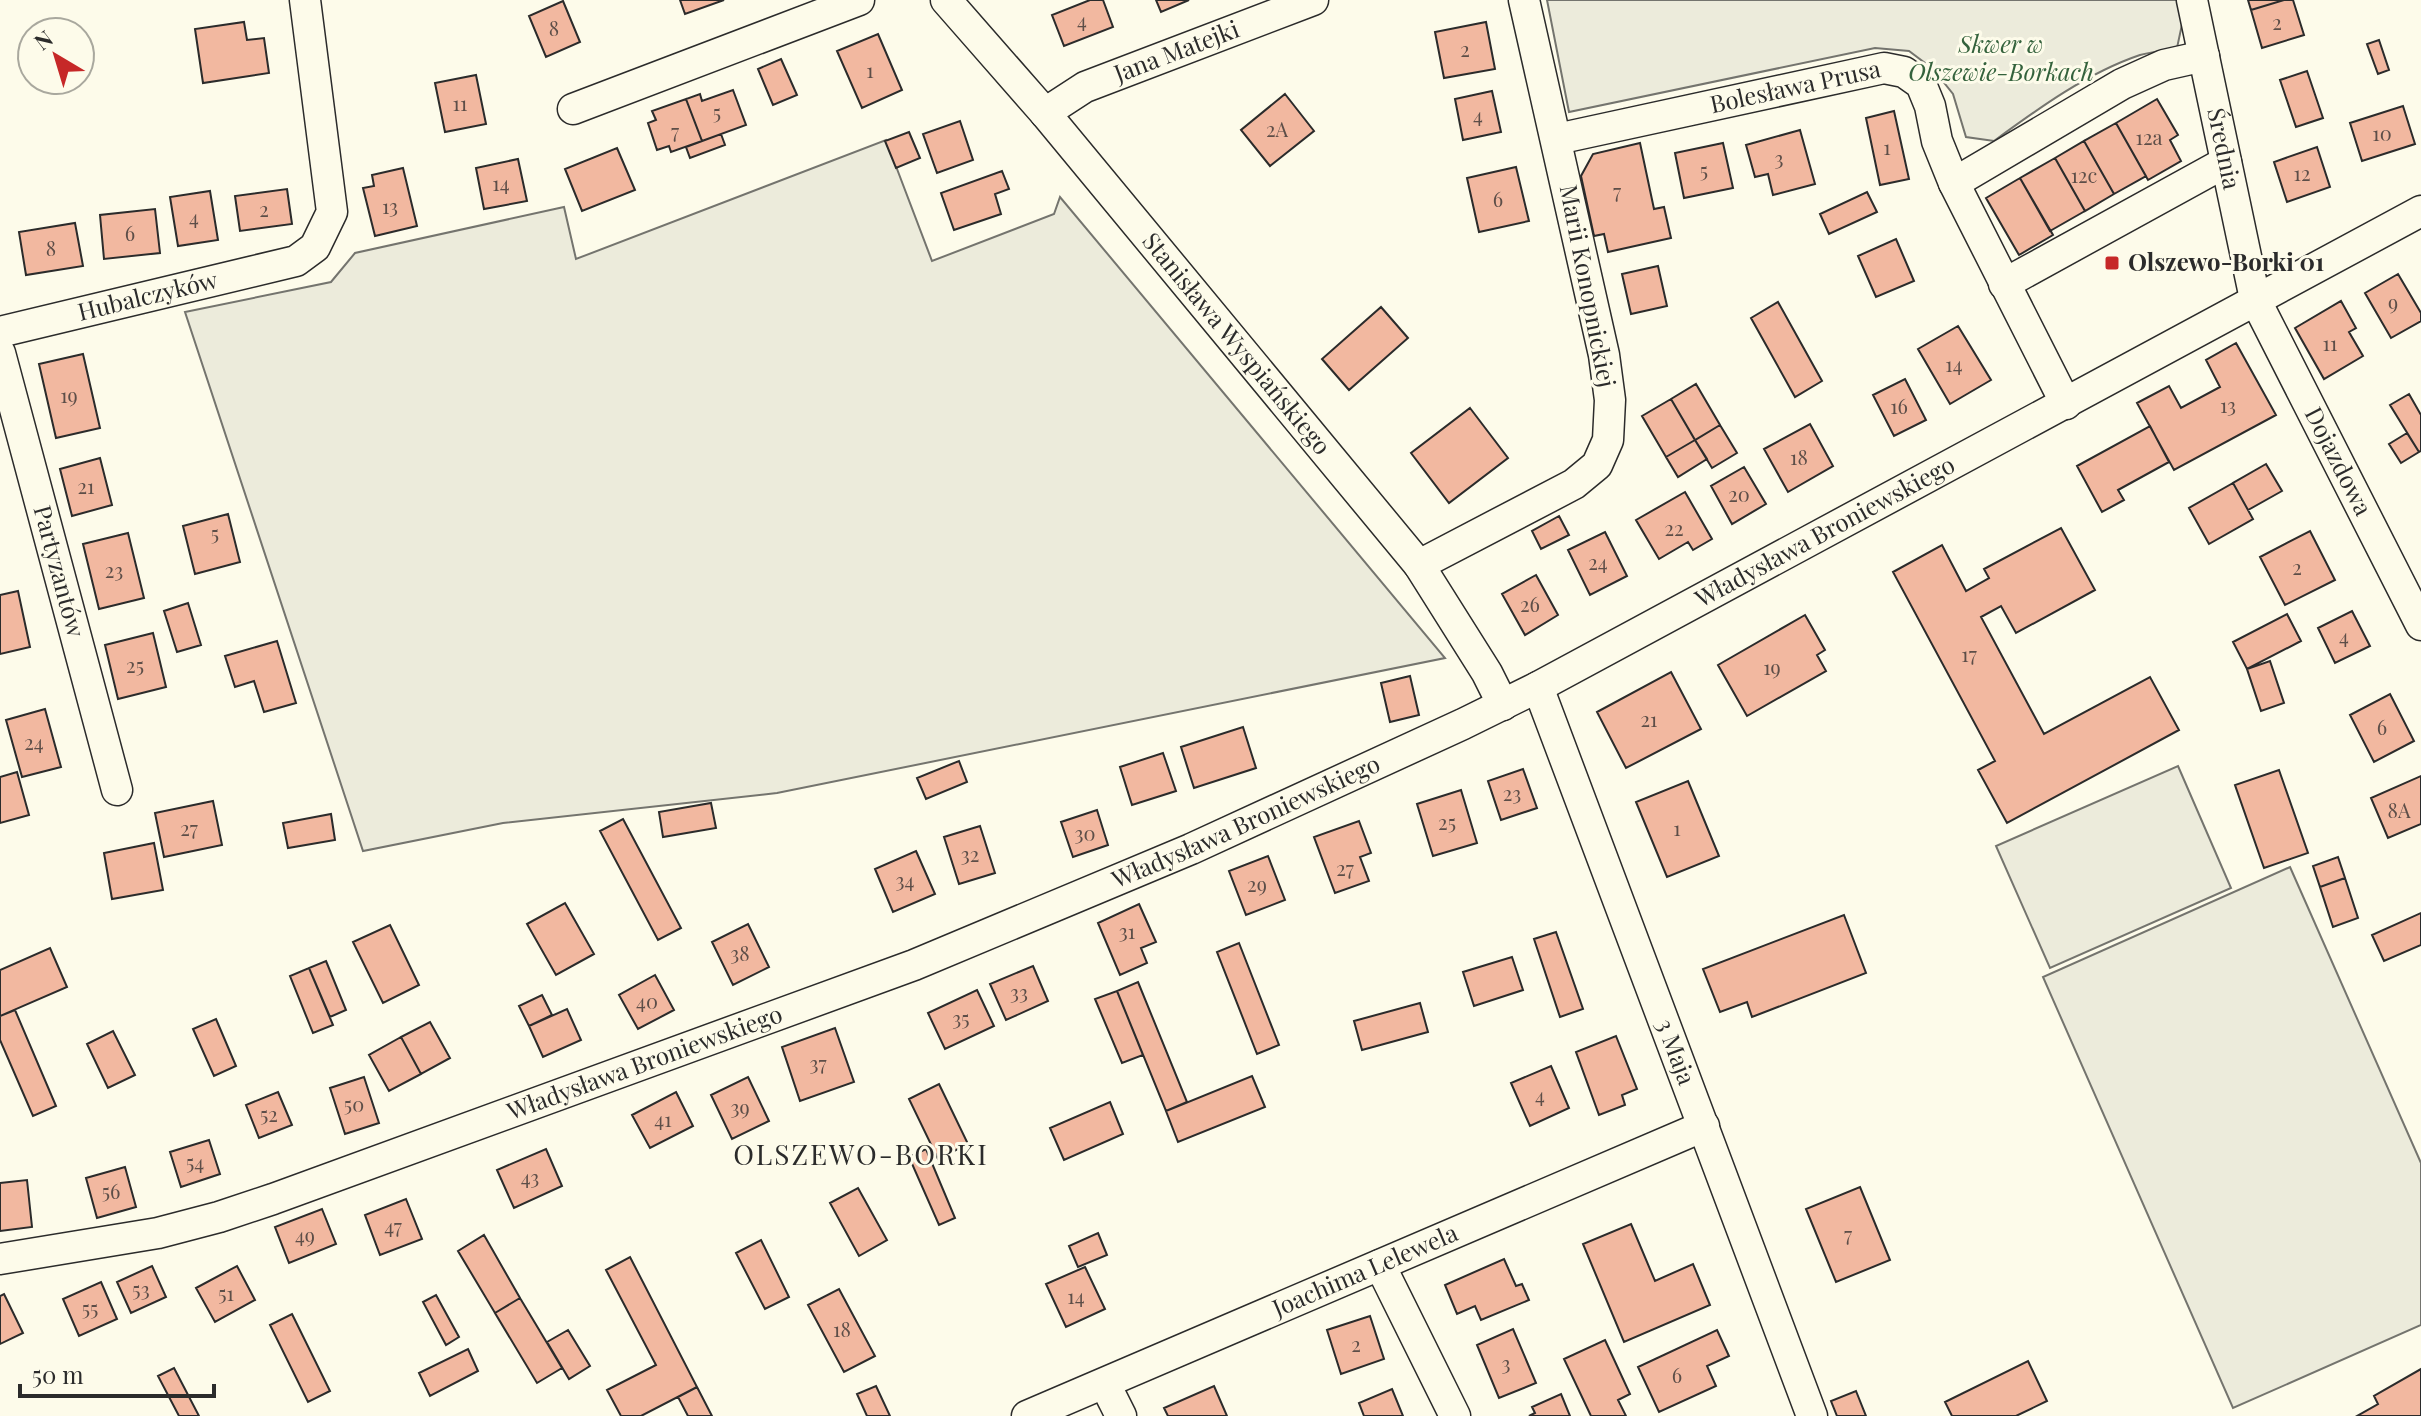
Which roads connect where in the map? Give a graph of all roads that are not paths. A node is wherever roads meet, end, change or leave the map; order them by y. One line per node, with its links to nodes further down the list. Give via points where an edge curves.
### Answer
1 (305, 0): 17 (street, Hubalczyków, via 332,212 315,247 296,261)
2 (859, 0): 9 (street)
3 (946, 0): 10 (street, Stanisława Wyspiańskiego)
4 (1313, 0): 7 (street, Jana Matejki)
5 (1524, 0): 11 (street, Marii Konopnickiej)
6 (2192, 0): 8 (street, Średnia)
7 (1240, 13): 10 (street, Jana Matejki, via 1085,87)
8 (2204, 56): 12 (street, Średnia); 13 (street, via 2164,65 2122,84)
9 (573, 109)
10 (1045, 113): 20 (street, Stanisława Wyspiańskiego)
11 (1557, 139): 13 (street, Bolesława Prusa, via 1884,68 1904,72 1921,84); 20 (street, Marii Konopnickiej, via 1604,355 1608,440 1597,465 1574,484)
12 (2226, 162): 15 (street); 16 (street, Średnia)
13 (1954, 183): 15 (street, Bolesława Prusa)
14 (2421, 211): 16 (street, Władysława Broniewskiego)
15 (2004, 284): 19 (street, Bolesława Prusa)
16 (2255, 299): 19 (street, Władysława Broniewskiego); 21 (street, Dojazdowa)
17 (0, 332)
18 (0, 353): 24 (street, Partyzantów)
19 (2066, 404): 22 (street, Władysława Broniewskiego)
20 (1419, 565): 23 (street, Stanisława Wyspiańskiego)
21 (2421, 625)
22 (1538, 687): 23 (street, Władysława Broniewskiego); 25 (street, 3 Maja)
23 (1503, 705): 26 (street, Władysława Broniewskiego, via 1191,849 914,965 219,1217 158,1233)
24 (117, 790)
25 (1704, 1126): 27 (street, Joachima Lelewela); 32 (street, 3 Maja)
26 (0, 1259)
27 (1380, 1265): 28 (street, Joachima Lelewela); 31 (street)
28 (1105, 1384): 29 (street, Joachima Lelewela); 30 (street)
29 (1027, 1416)
30 (1121, 1416)
31 (1455, 1416)
32 (1812, 1416)

